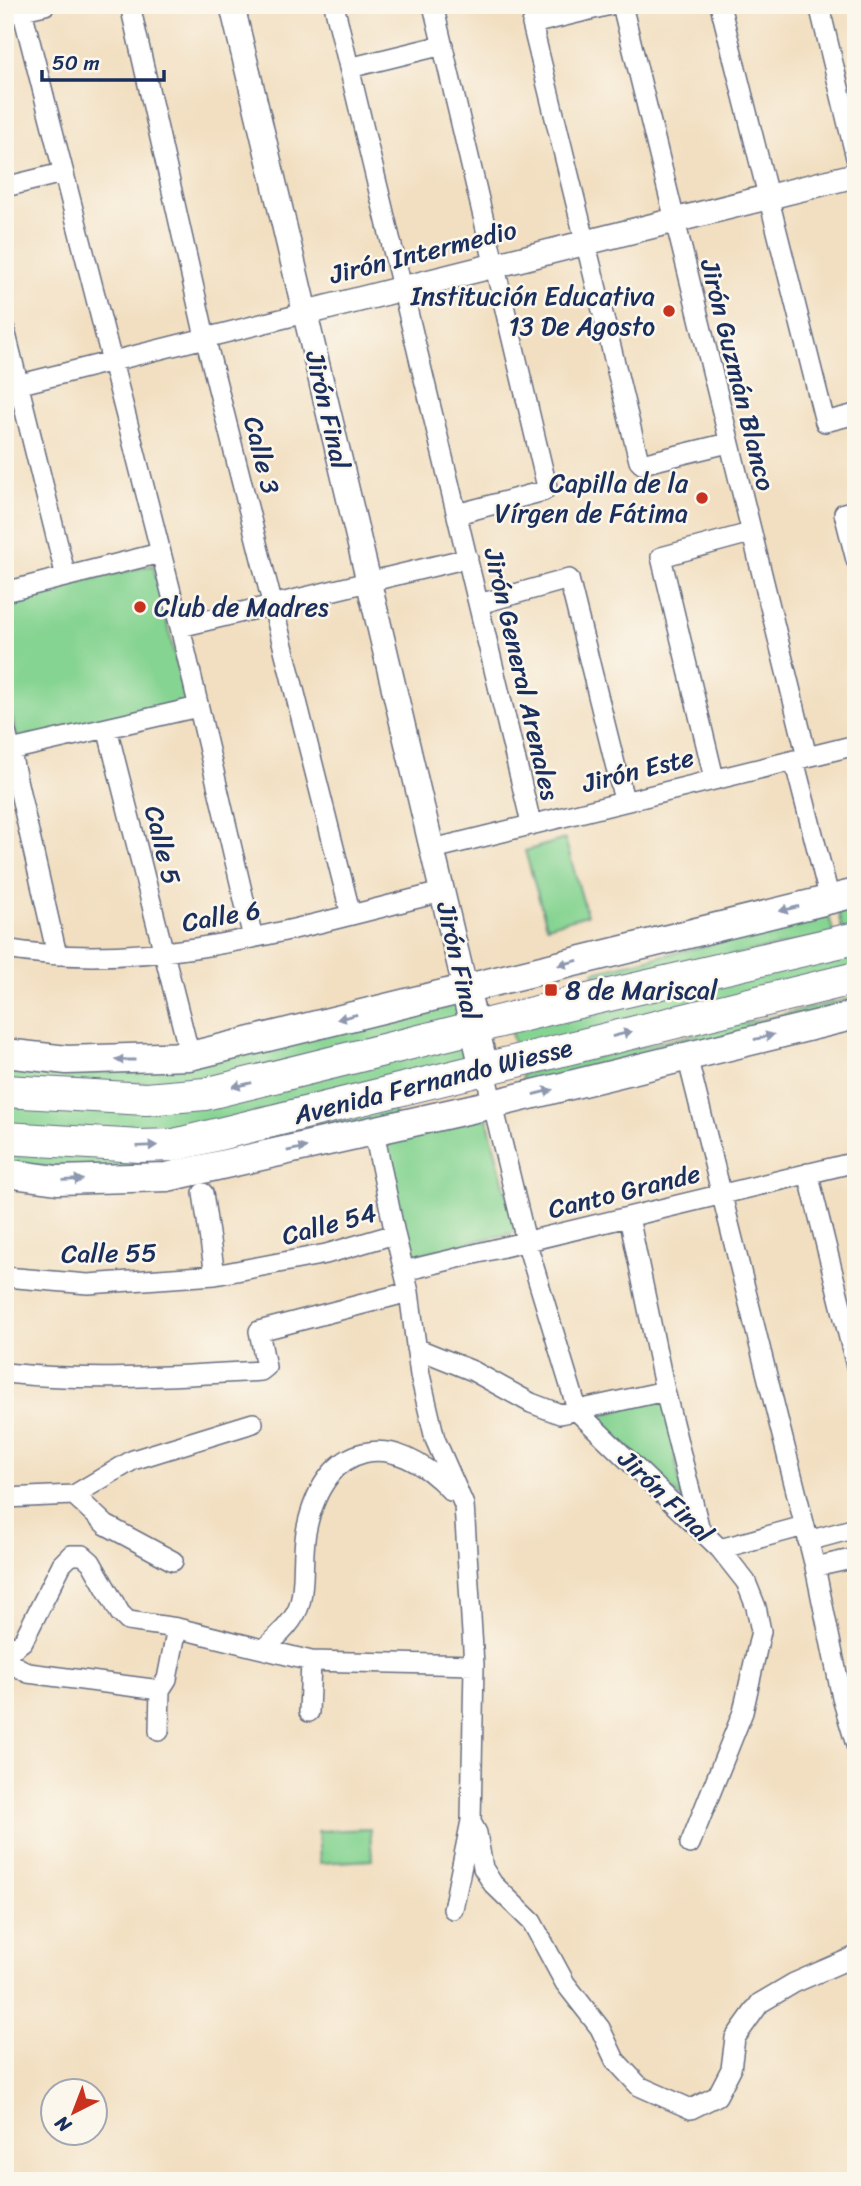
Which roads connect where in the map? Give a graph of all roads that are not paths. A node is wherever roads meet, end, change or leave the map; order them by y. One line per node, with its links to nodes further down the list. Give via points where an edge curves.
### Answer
1 (45, 5): 10 (street)
2 (130, 5): 24 (street, Calle 3)
3 (232, 5): 22 (street, Jirón Final)
4 (334, 5): 12 (street, Jirón General Arenales)
5 (433, 5): 11 (street)
6 (610, 5): 19 (street, via 532,24)
7 (622, 5): 18 (street, Jirón Guzmán Blanco)
8 (720, 5): 17 (street)
9 (819, 5): 13 (street)
10 (14, 12): 14 (street)
11 (443, 45): 12 (street); 20 (street)
12 (349, 68): 21 (street, Jirón General Arenales)
13 (856, 158)
14 (62, 173): 16 (street); 25 (street)
15 (856, 175): 17 (street, Jirón Intermedio)
16 (5, 187)
17 (766, 197): 18 (street, Jirón Intermedio); 27 (street, via 825,422)
18 (673, 220): 19 (street, Jirón Intermedio); 28 (street, Jirón Guzmán Blanco)
19 (585, 241): 20 (street, Jirón Intermedio); 28 (street, via 640,463)
20 (495, 265): 21 (street, Jirón Intermedio); 30 (street, via 546,489)
21 (403, 287): 22 (street, Jirón Intermedio); 30 (street, Jirón General Arenales)
22 (305, 313): 24 (street, Jirón Intermedio); 36 (street, Jirón Final)
23 (5, 330): 26 (street)
24 (205, 337): 25 (street, Jirón Intermedio); 39 (street, Calle 3)
25 (110, 361): 26 (street, Jirón Intermedio); 32 (street)
26 (12, 386): 35 (street)
27 (856, 414)
28 (728, 443): 31 (street, Jirón Guzmán Blanco)
29 (850, 511): 34 (street)
30 (457, 514): 33 (street, Jirón General Arenales)
31 (750, 533): 46 (street, Jirón Guzmán Blanco); 47 (street, via 662,556)
32 (160, 553): 35 (street); 40 (street)
33 (468, 558): 36 (street); 38 (street, Jirón General Arenales)
34 (856, 560)
35 (66, 577): 37 (street)
36 (368, 581): 39 (street); 50 (street, Jirón Final)
37 (5, 592)
38 (479, 604): 48 (street, via 569,579); 49 (street, Jirón General Arenales)
39 (272, 605): 40 (street); 53 (street, Calle 3)
40 (180, 628): 41 (street)
41 (198, 707): 43 (street); 54 (street)
42 (5, 727): 45 (street)
43 (107, 728): 45 (street); 57 (street, Calle 5)
44 (856, 745): 46 (street, Jirón Este)
45 (11, 750): 58 (street)
46 (801, 758): 47 (street, Jirón Este); 52 (street, Jirón Guzmán Blanco)
47 (714, 778): 48 (street, Jirón Este)
48 (624, 800): 49 (street, Jirón Este)
49 (531, 823): 50 (street, Jirón Este)
50 (433, 849): 51 (street, Jirón Final)
51 (442, 892): 53 (street, Calle 6); 60 (street, Jirón Final)
52 (843, 897): 60 (main road, one-way to 60)
53 (351, 915): 54 (street, Calle 6)
54 (253, 938): 57 (street, Calle 6)
55 (856, 938): 62 (main road, Avenida Fernando Wiesse)
56 (5, 949): 58 (street, Calle 6)
57 (163, 953): 58 (street, Calle 6); 64 (street, Calle 5)
58 (57, 955)
59 (856, 978): 66 (main road, Avenida Fernando Wiesse, one-way to 59)
60 (465, 988): 62 (main road, Jirón Final); 64 (main road, one-way to 64)
61 (856, 1014): 65 (main road, Avenida Fernando Wiesse, one-way to 61)
62 (475, 1029): 66 (main road, Jirón Final); 67 (main road, Avenida Fernando Wiesse, one-way to 67, via 185,1097 114,1099)
63 (5, 1053): 64 (main road, one-way to 63, via 67,1060)
64 (190, 1056)
65 (687, 1056): 68 (main road, Avenida Fernando Wiesse, one-way to 65); 75 (street)
66 (484, 1068): 68 (street, Jirón Final); 70 (main road, Avenida Fernando Wiesse, one-way to 66, via 129,1146 174,1144)
67 (5, 1091)
68 (493, 1104): 69 (main road, Avenida Fernando Wiesse); 78 (street, Jirón Final)
69 (374, 1132): 73 (main road, Avenida Fernando Wiesse, one-way to 69, via 57,1180 167,1177); 77 (street, Calle 54)
70 (5, 1138)
71 (856, 1162): 72 (street, Canto Grande)
72 (808, 1173): 75 (street, Canto Grande); 84 (street)
73 (5, 1174)
74 (204, 1193): 80 (street)
75 (720, 1194): 76 (street, Canto Grande); 94 (street)
76 (629, 1217): 78 (street, Canto Grande); 86 (street)
77 (396, 1234): 79 (street); 80 (street, Calle 54, via 326,1254)
78 (526, 1241): 79 (street, Canto Grande); 87 (street, Jirón Final)
79 (404, 1271): 82 (street)
80 (215, 1275): 81 (street, Calle 55, via 88,1284)
81 (5, 1277)
82 (409, 1292): 83 (street); 85 (street, via 259,1331 264,1369 146,1378)
83 (416, 1348): 87 (street, via 473,1371 531,1403 560,1414); 91 (street, via 435,1440)
84 (856, 1366)
85 (5, 1373)
86 (665, 1391): 87 (street); 92 (street)
87 (578, 1412): 92 (street, Jirón Final)
88 (253, 1423): 89 (street, via 133,1460)
89 (74, 1495): 90 (street); 97 (street, via 106,1525)
90 (5, 1498)
91 (464, 1505): 100 (street, via 436,1475 413,1460 367,1450 351,1458 315,1499 306,1528 300,1604 284,1630); 103 (street)
92 (699, 1526): 95 (street, Jirón Final)
93 (856, 1528): 94 (street)
94 (806, 1533): 95 (street); 98 (street)
95 (720, 1549): 109 (street, Jirón Final, via 746,1582 761,1631 743,1712)
96 (856, 1558): 98 (street)
97 (173, 1561)
98 (815, 1567): 107 (street)
99 (177, 1628): 100 (street); 101 (street, via 128,1621 91,1562 83,1555 71,1555 23,1641); 104 (street, via 167,1679)
100 (264, 1649): 102 (street)
101 (6, 1655): 104 (street, via 29,1673)
102 (311, 1661): 103 (street); 105 (street)
103 (474, 1665): 108 (street)
104 (160, 1690): 106 (street)
105 (309, 1712)
106 (159, 1731)
107 (856, 1745)
108 (471, 1821): 110 (street); 111 (street, via 483,1868 532,1922 565,1983 600,2028 615,2060 639,2086 691,2109 717,2096 731,2069 735,2038 760,2003)
109 (690, 1844)
110 (453, 1909)
111 (856, 1956)

